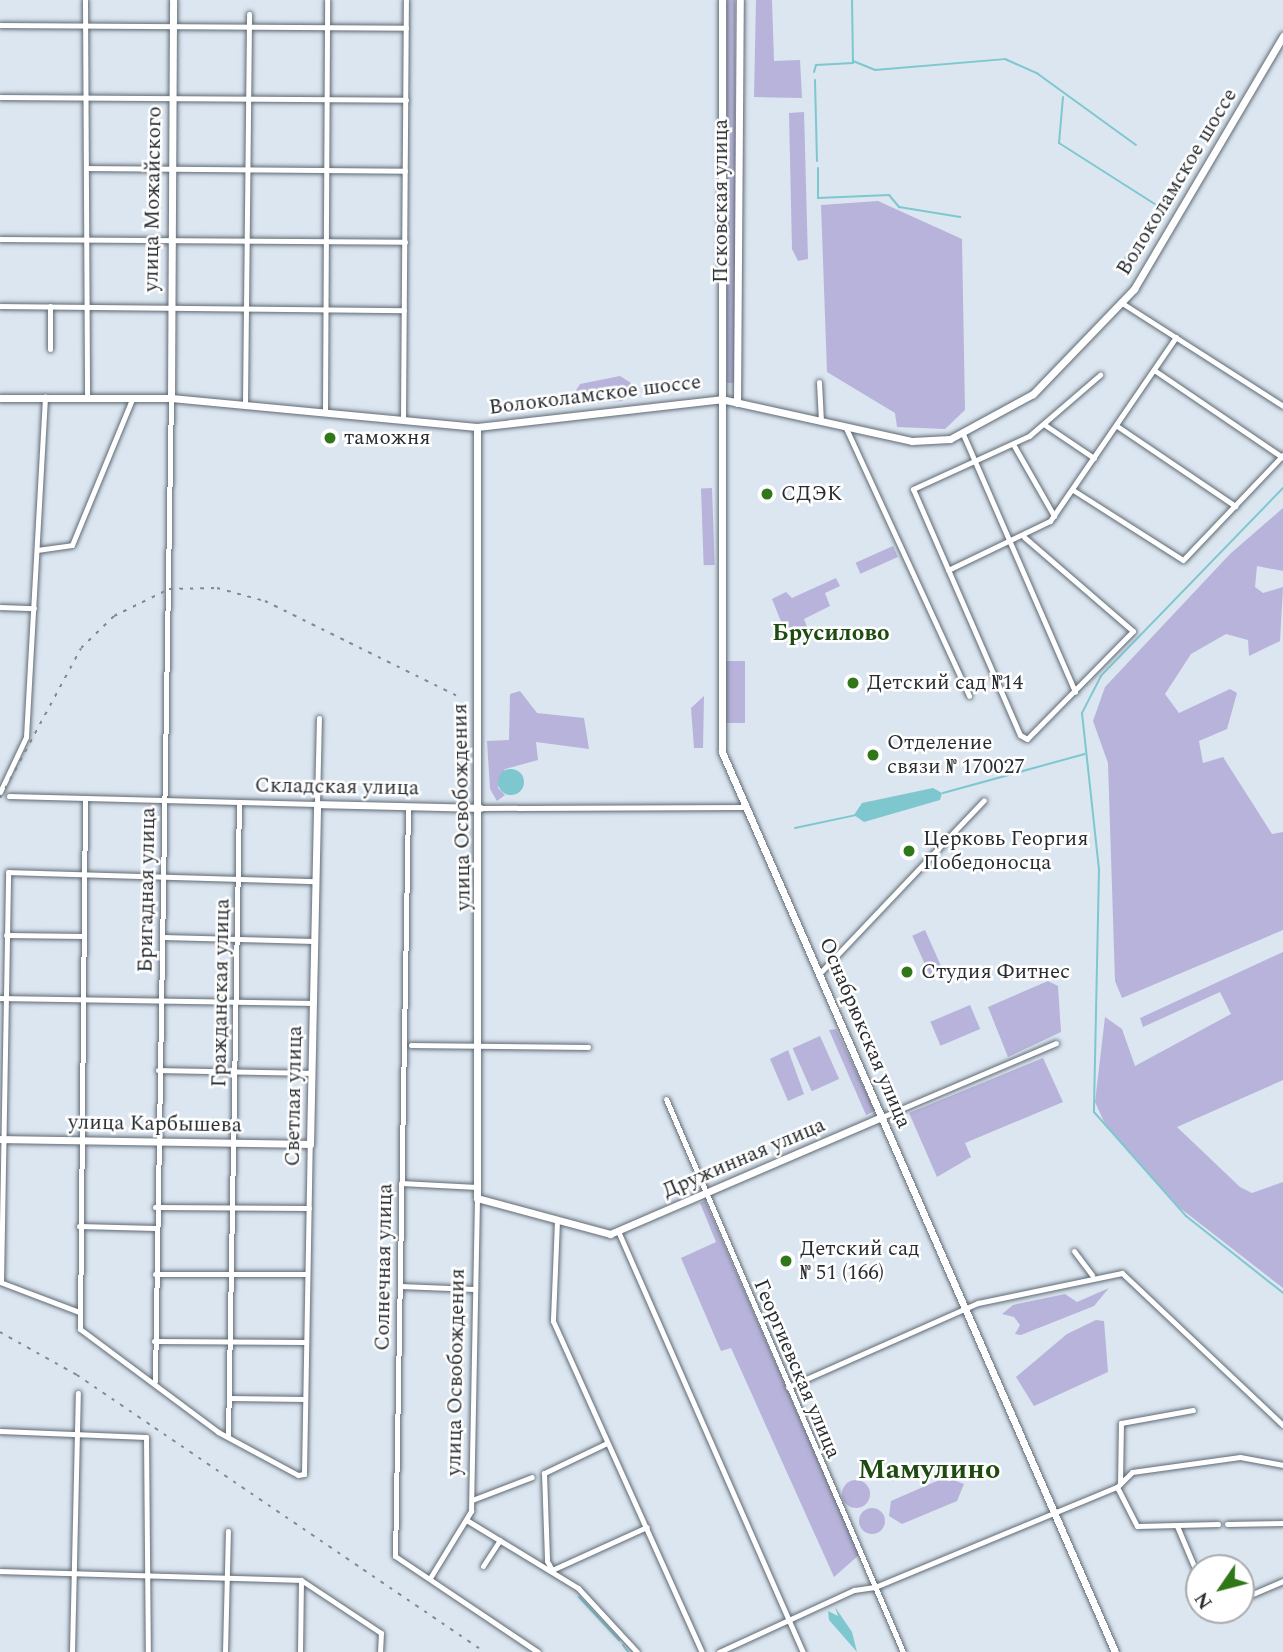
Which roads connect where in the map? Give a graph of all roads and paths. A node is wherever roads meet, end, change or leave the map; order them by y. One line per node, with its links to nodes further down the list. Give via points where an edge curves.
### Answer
1 (85, 0): 9 (street)
2 (173, 0): 10 (street, улица Можайского)
3 (327, 0): 12 (street)
4 (406, 0): 13 (street)
5 (722, 0): 50 (street, Псковская улица)
6 (740, 0): 51 (street, Псковская улица)
7 (249, 14): 11 (street)
8 (0, 25): 9 (street)
9 (86, 26): 10 (street); 16 (street)
10 (173, 26): 11 (street); 17 (street, улица Можайского)
11 (250, 27): 12 (street); 18 (street)
12 (326, 27): 13 (street); 19 (street)
13 (406, 29): 20 (street)
14 (1283, 36): 32 (street, Волоколамское шоссе, via 1169,239)
15 (0, 97): 16 (street)
16 (85, 98): 17 (street); 21 (street)
17 (172, 98): 18 (street); 23 (street, улица Можайского)
18 (248, 99): 19 (street); 22 (street)
19 (326, 99): 20 (street); 24 (street)
20 (406, 100): 25 (street)
21 (86, 168): 23 (street); 27 (street)
22 (248, 168): 23 (street); 24 (street); 29 (street)
23 (171, 169): 28 (street, улица Можайского)
24 (325, 170): 25 (street); 30 (street)
25 (405, 171): 31 (street)
26 (0, 239): 27 (street)
27 (85, 239): 28 (street); 35 (street)
28 (170, 239): 29 (street); 36 (street, улица Можайского)
29 (248, 240): 30 (street); 37 (street)
30 (325, 241): 31 (street); 38 (street)
31 (405, 242): 39 (street)
32 (1122, 303): 40 (street); 61 (street, Волоколамское шоссе, via 1038,389)
33 (0, 306): 34 (street)
34 (50, 306): 35 (street); 41 (street)
35 (85, 306): 36 (street); 46 (street)
36 (169, 307): 37 (street); 49 (street, улица Можайского)
37 (247, 308): 38 (street); 52 (street)
38 (324, 309): 39 (street); 54 (street)
39 (404, 310): 55 (street)
40 (1176, 337): 42 (street); 53 (street)
41 (50, 349)
42 (1154, 370): 59 (street); 63 (street)
43 (1100, 375): 57 (street)
44 (819, 382): 56 (street)
45 (45, 397): 46 (street, Волоколамское шоссе); 48 (street, Волоколамское шоссе); 71 (street)
46 (87, 397): 47 (street, Волоколамское шоссе)
47 (133, 397): 49 (street, Волоколамское шоссе); 71 (street, via 72,545)
48 (0, 398)
49 (171, 398): 52 (street, Волоколамское шоссе); 82 (street, Бригадная улица)
50 (721, 399): 51 (street, Волоколамское шоссе); 60 (street, Волоколамское шоссе); 86 (street, Оснабрюкская улица, via 721,746)
51 (737, 402): 56 (street, Волоколамское шоссе)
52 (245, 403): 54 (street, Волоколамское шоссе)
53 (1283, 406)
54 (325, 411): 55 (street, Волоколамское шоссе)
55 (403, 419): 60 (street, Волоколамское шоссе)
56 (821, 422): 58 (street, Волоколамское шоссе)
57 (1045, 425): 62 (street); 64 (street)
58 (845, 426): 61 (street, Волоколамское шоссе, via 922,442); 76 (street)
59 (1117, 426): 64 (street); 67 (street)
60 (477, 427): 87 (street, улица Освобождения)
61 (963, 434): 65 (street)
62 (1013, 444): 65 (street); 68 (street)
63 (1282, 456): 67 (street)
64 (1094, 458): 66 (street)
65 (975, 463): 70 (street); 72 (street, via 913,489)
66 (1073, 490): 67 (street, via 1178,560 1188,558); 68 (street)
67 (1235, 506)
68 (1054, 516): 69 (street)
69 (1024, 537): 70 (street); 75 (street, via 1133,631)
70 (1010, 542): 72 (street); 75 (street)
71 (37, 550): 74 (street)
72 (948, 570): 75 (street, via 1020,735 1032,737)
73 (0, 607): 74 (street)
74 (34, 608): 78 (street, via 26,737)
75 (1076, 692)
76 (970, 696)
77 (319, 718): 84 (street, Светлая улица)
78 (0, 792)
79 (9, 796): 80 (street, Складская улица)
80 (85, 799): 82 (street, Складская улица); 88 (street)
81 (984, 800): 97 (street)
82 (164, 801): 83 (street, Складская улица); 89 (street, Бригадная улица)
83 (239, 802): 84 (street, Складская улица); 90 (street, Гражданская улица)
84 (317, 804): 85 (street, Складская улица); 91 (street, Светлая улица)
85 (408, 807): 87 (street, Складская улица); 117 (street, Солнечная улица)
86 (747, 807): 87 (street, Складская улица); 97 (street, Оснабрюкская улица)
87 (480, 808): 105 (street, улица Освобождения)
88 (85, 875): 89 (street); 92 (street, via 8,873); 93 (street)
89 (163, 877): 90 (street); 94 (street, Бригадная улица)
90 (239, 879): 91 (street); 95 (street, Гражданская улица)
91 (314, 881): 96 (street, Светлая улица)
92 (6, 936): 93 (street); 98 (street)
93 (84, 936): 99 (street)
94 (163, 937): 95 (street); 100 (street, Бригадная улица)
95 (238, 938): 96 (street); 101 (street, Гражданская улица)
96 (314, 941): 102 (street, Светлая улица)
97 (820, 973): 111 (street, Оснабрюкская улица)
98 (3, 998): 99 (street); 112 (street)
99 (84, 999): 100 (street); 113 (street)
100 (161, 1002): 101 (street); 107 (street, Бригадная улица)
101 (239, 1003): 102 (street); 108 (street, Гражданская улица)
102 (313, 1003): 109 (street, Светлая улица)
103 (1056, 1043): 111 (street)
104 (411, 1045): 105 (street)
105 (479, 1046): 106 (street); 118 (street, улица Освобождения)
106 (588, 1048)
107 (158, 1070): 108 (street); 114 (street, Бригадная улица)
108 (237, 1072): 109 (street); 115 (street, Гражданская улица)
109 (312, 1073): 116 (street, Светлая улица)
110 (666, 1099): 119 (street, Георгиевская улица)
111 (882, 1117): 119 (street, Дружинная улица); 136 (street, Оснабрюкская улица)
112 (1, 1139): 113 (street, улица Карбышева); 133 (street)
113 (78, 1141): 114 (street, улица Карбышева); 125 (street)
114 (155, 1141): 115 (street, улица Карбышева); 121 (street, Бригадная улица)
115 (232, 1142): 116 (street, улица Карбышева); 122 (street, Гражданская улица)
116 (310, 1144): 123 (street, Светлая улица)
117 (401, 1184): 118 (street); 134 (street, Солнечная улица)
118 (477, 1187): 120 (street, улица Освобождения)
119 (704, 1194): 127 (street, Дружинная улица); 142 (street, Георгиевская улица)
120 (477, 1198): 124 (street); 135 (street, улица Освобождения)
121 (155, 1207): 122 (street); 126 (street, Бригадная улица)
122 (232, 1208): 123 (street); 131 (street, Гражданская улица)
123 (309, 1208): 130 (street, Светлая улица)
124 (557, 1220): 127 (street, via 601,1234); 151 (street, via 550,1278 553,1321)
125 (79, 1226): 126 (street); 137 (street)
126 (155, 1228): 129 (street, Бригадная улица)
127 (618, 1231): 177 (street)
128 (1074, 1251): 132 (street)
129 (155, 1274): 131 (street); 138 (street, Бригадная улица)
130 (307, 1274): 131 (street); 140 (street, Светлая улица)
131 (233, 1275): 139 (street, Гражданская улица)
132 (1092, 1275): 136 (street); 147 (street, via 1122,1273)
133 (1, 1282): 137 (street)
134 (400, 1286): 135 (street); 172 (street, Солнечная улица, via 395,1556)
135 (474, 1289): 155 (street, улица Освобождения)
136 (965, 1308): 142 (street); 156 (street, Оснабрюкская улица)
137 (79, 1312): 141 (street, via 80,1329)
138 (154, 1341): 139 (street); 141 (street, Бригадная улица)
139 (230, 1342): 140 (street); 144 (street, Гражданская улица)
140 (305, 1342): 145 (street, Светлая улица)
141 (155, 1381): 150 (street)
142 (788, 1387): 175 (street, Георгиевская улица)
143 (78, 1393): 149 (street)
144 (229, 1398): 145 (street); 150 (street, Гражданская улица)
145 (305, 1399): 150 (street, Светлая улица, via 303,1474 292,1474)
146 (1193, 1410): 154 (street, via 1121,1423)
147 (1283, 1425)
148 (0, 1431): 149 (street)
149 (75, 1432): 169 (street); 170 (street, via 146,1437)
150 (228, 1437)
151 (607, 1443): 162 (street); 167 (street, via 544,1473 544,1541)
152 (1283, 1465): 154 (street, via 1240,1457 1132,1472)
153 (532, 1477): 155 (street)
154 (1119, 1485): 156 (street); 161 (street, via 1137,1526)
155 (472, 1500): 157 (street, улица Освобождения)
156 (1053, 1510): 175 (street); 189 (street, Оснабрюкская улица)
157 (468, 1521): 164 (street); 172 (street)
158 (1283, 1522): 160 (street)
159 (1218, 1524): 161 (street)
160 (1227, 1524)
161 (1177, 1526): 165 (street)
162 (647, 1527): 167 (street); 185 (street)
163 (228, 1531): 171 (street)
164 (500, 1540): 166 (street); 167 (street)
165 (1189, 1554)
166 (483, 1566)
167 (552, 1570): 184 (street)
168 (0, 1571): 169 (street)
169 (73, 1571): 170 (street); 178 (street)
170 (150, 1573): 171 (street); 179 (street)
171 (225, 1574): 173 (street); 180 (street)
172 (430, 1578): 183 (street, Солнечная улица)
173 (301, 1580): 181 (street); 182 (street, via 381,1633)
174 (1283, 1581): 176 (street)
175 (875, 1587): 177 (street, via 854,1590); 188 (street, Георгиевская улица)
176 (1255, 1592)
177 (790, 1622): 186 (street); 187 (street)
178 (72, 1652)
179 (148, 1652)
180 (225, 1652)
181 (300, 1652)
182 (380, 1652)
183 (538, 1652)
184 (637, 1652)
185 (702, 1652)
186 (719, 1652)
187 (803, 1652)
188 (903, 1652)
189 (1115, 1652)

